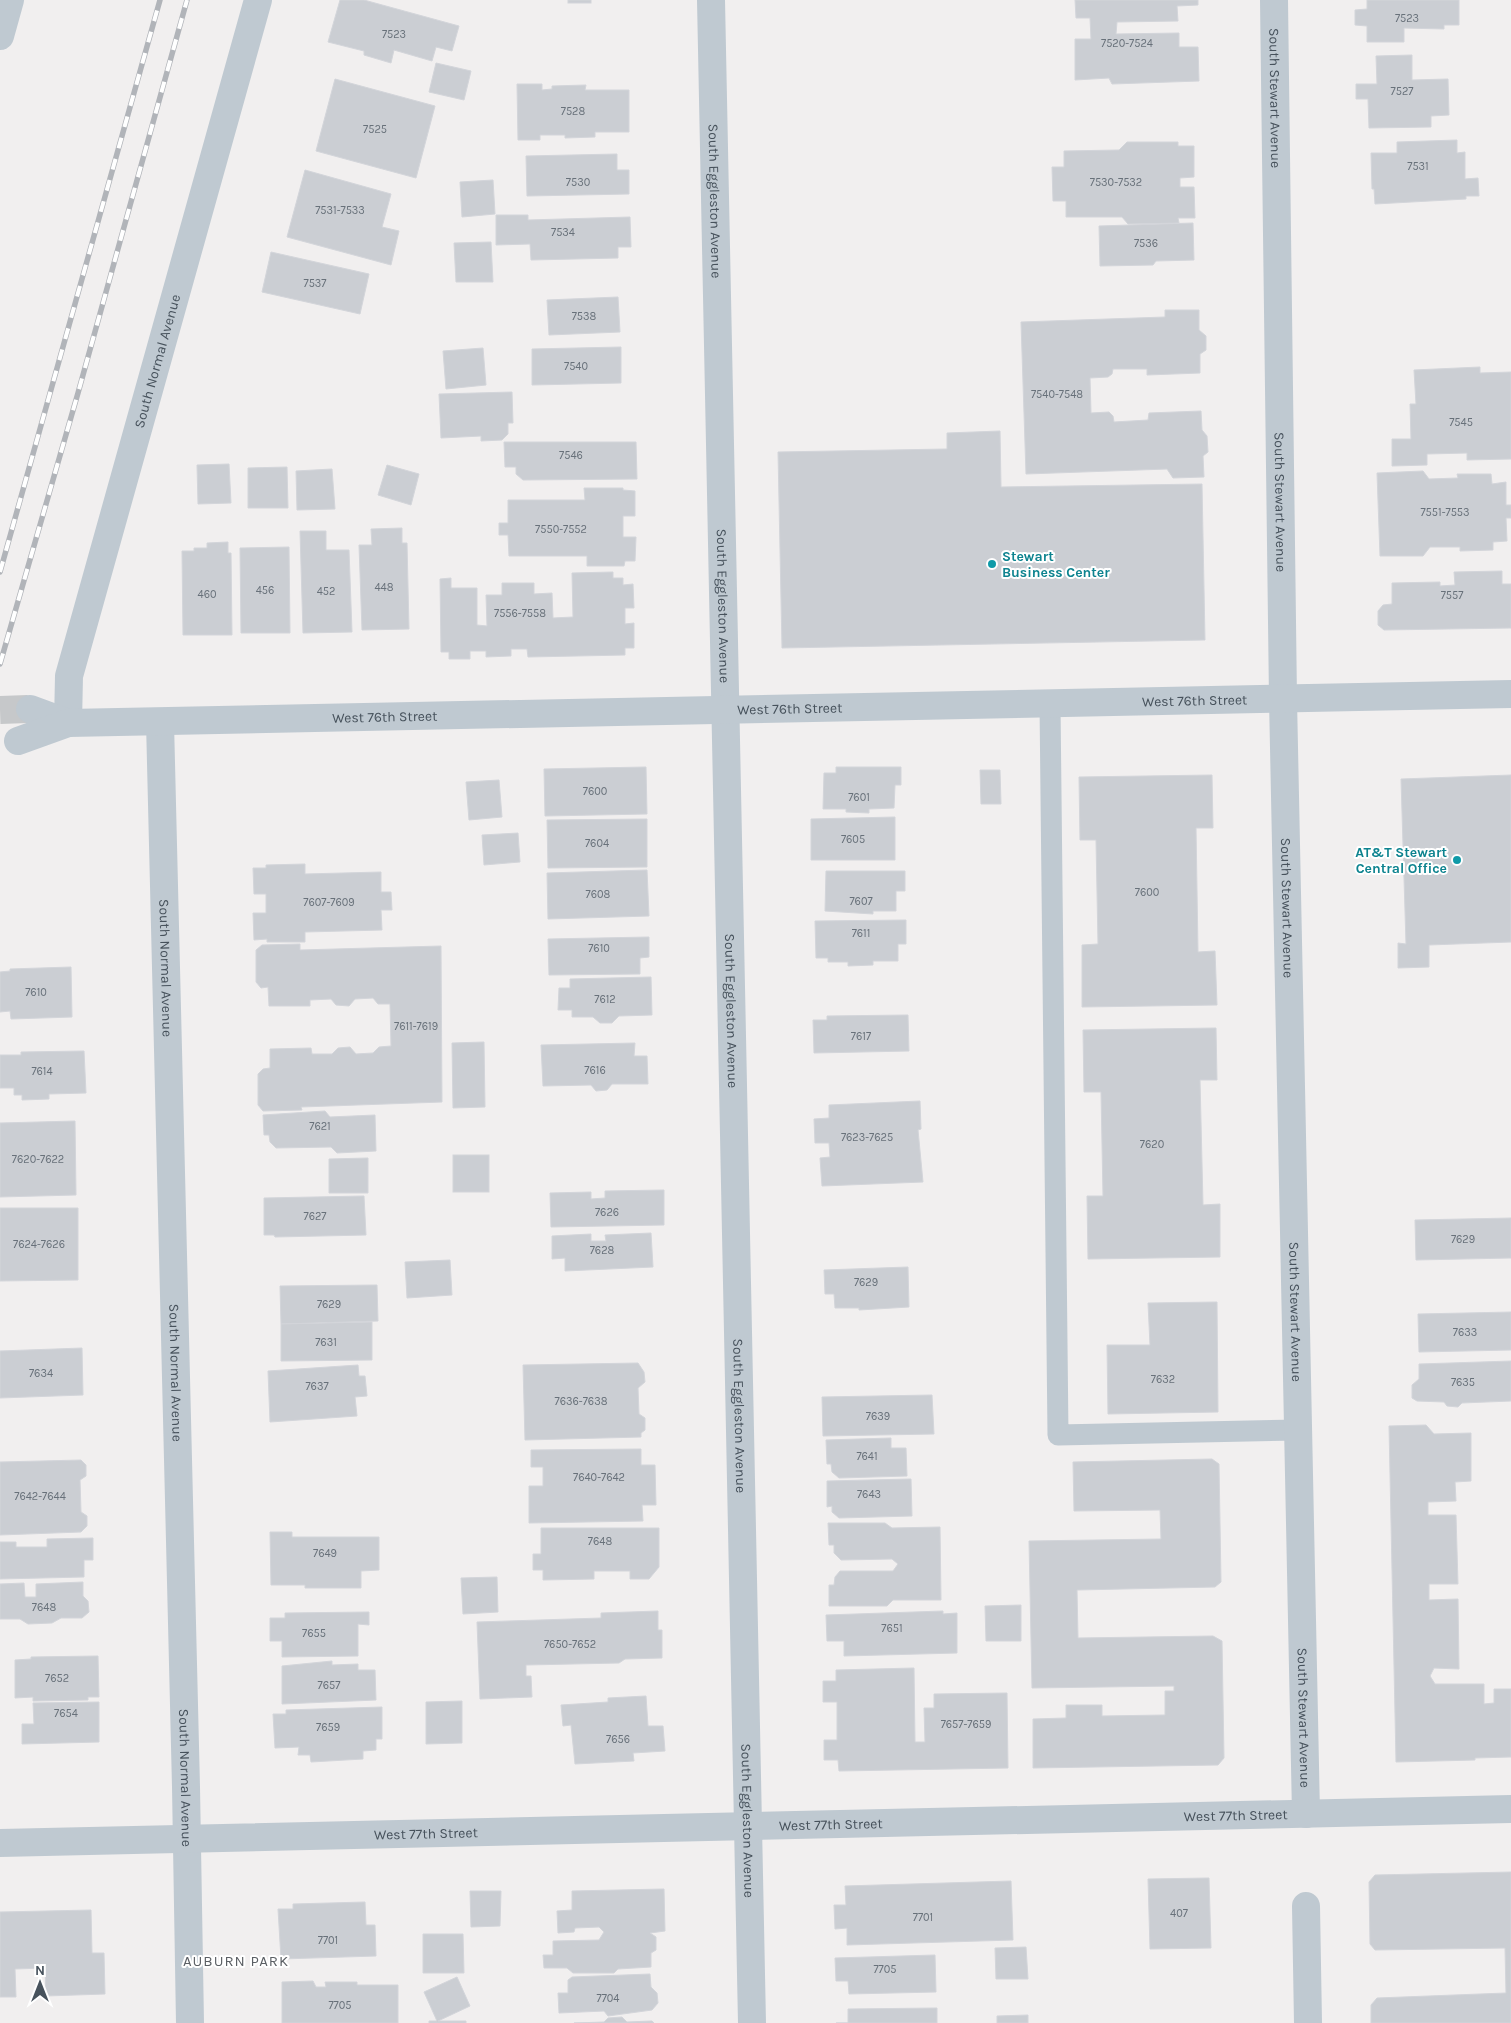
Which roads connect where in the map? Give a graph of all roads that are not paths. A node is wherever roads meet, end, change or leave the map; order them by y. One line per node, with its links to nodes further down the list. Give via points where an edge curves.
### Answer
1 (10, 0): 5 (street)
2 (258, 0): 12 (street, South Normal Avenue, via 69,676)
3 (711, 0): 10 (street, South Eggleston Avenue)
4 (1274, 0): 7 (street, South Stewart Avenue)
5 (0, 36)
6 (1511, 694): 7 (street, West 76th Street)
7 (1283, 698): 8 (street, West 76th Street); 14 (street, South Stewart Avenue)
8 (1050, 704): 10 (street, West 76th Street); 14 (lane, via 1058,1435)
9 (30, 709): 12 (street, West 76th Street)
10 (724, 710): 11 (street, West 76th Street); 17 (street, South Eggleston Avenue)
11 (160, 722): 12 (street, West 76th Street); 18 (street, South Normal Avenue)
12 (68, 723): 13 (street, West 76th Street)
13 (18, 741)
14 (1298, 1430): 16 (street, South Stewart Avenue)
15 (1511, 1809): 16 (street, West 77th Street)
16 (1306, 1814): 17 (street, West 77th Street)
17 (750, 1826): 18 (street, West 77th Street); 22 (street, South Eggleston Avenue)
18 (187, 1839): 19 (street, West 77th Street); 21 (street, South Normal Avenue)
19 (0, 1843)
20 (1306, 1906): 23 (street)
21 (190, 2023)
22 (752, 2023)
23 (1308, 2023)

